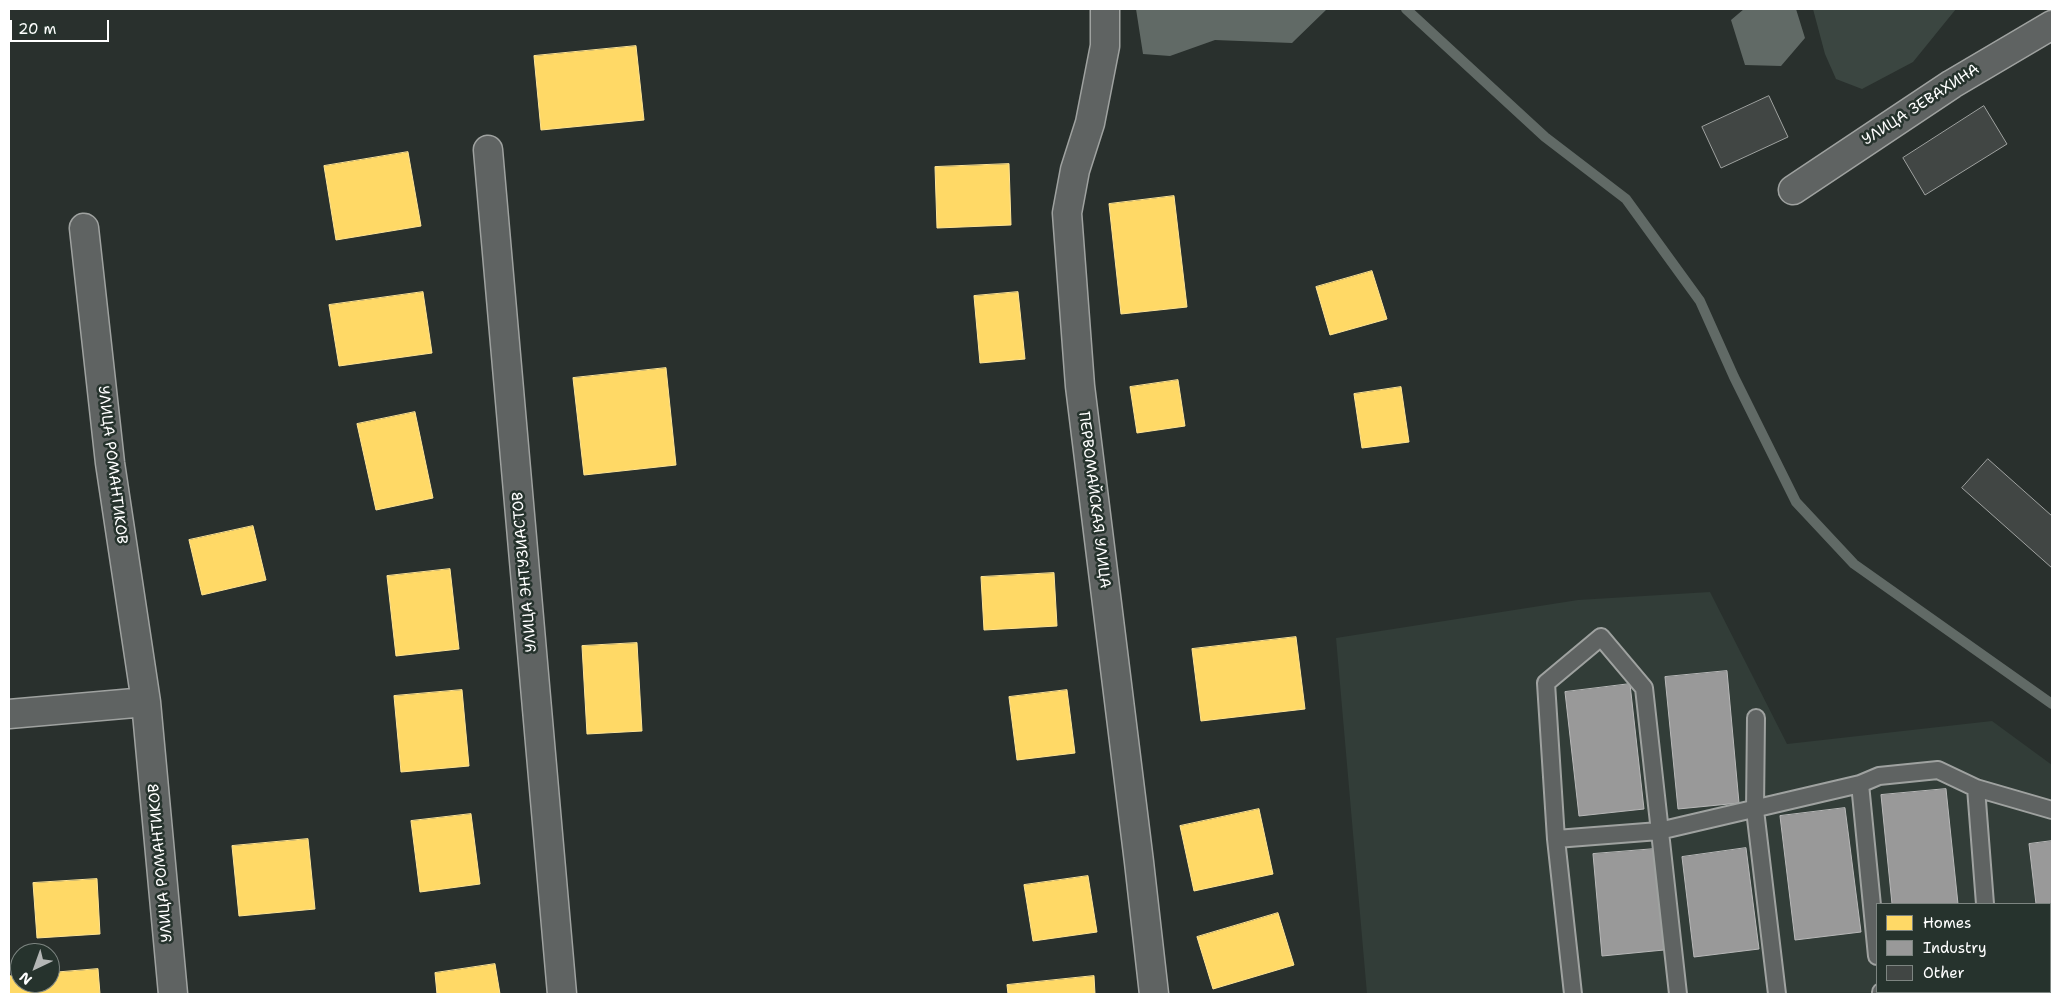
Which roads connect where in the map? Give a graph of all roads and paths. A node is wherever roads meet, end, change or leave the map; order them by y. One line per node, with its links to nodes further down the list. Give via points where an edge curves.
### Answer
1 (1104, 9): 19 (street, ПЕРВОМАЙСКАЯ УЛИЦА, via 1104,46 1090,123 1075,170 1067,213 1080,386)
2 (2052, 25): 4 (street, УЛИЦА ЗЕВАХИНА, via 1952,84)
3 (488, 150): 18 (street, УЛИЦА ЭНТУЗИАСТОВ)
4 (1793, 190)
5 (84, 228): 6 (street, УЛИЦА РОМАНТИКОВ, via 110,463)
6 (146, 702): 7 (street); 17 (street, УЛИЦА РОМАНТИКОВ)
7 (9, 714)
8 (1756, 718): 11 (lane)
9 (1860, 784): 10 (lane, via 1879,776 1938,770); 11 (lane); 16 (lane)
10 (1976, 788): 12 (lane); 15 (lane)
11 (1754, 810): 13 (lane); 22 (lane)
12 (2052, 810)
13 (1659, 831): 14 (lane); 14 (lane, via 1644,688 1601,638 1546,682); 21 (lane)
14 (1556, 839): 20 (lane)
15 (1985, 903)
16 (1876, 946)
17 (173, 994)
18 (562, 994)
19 (1154, 994)
20 (1573, 994)
21 (1678, 994)
22 (1777, 994)

